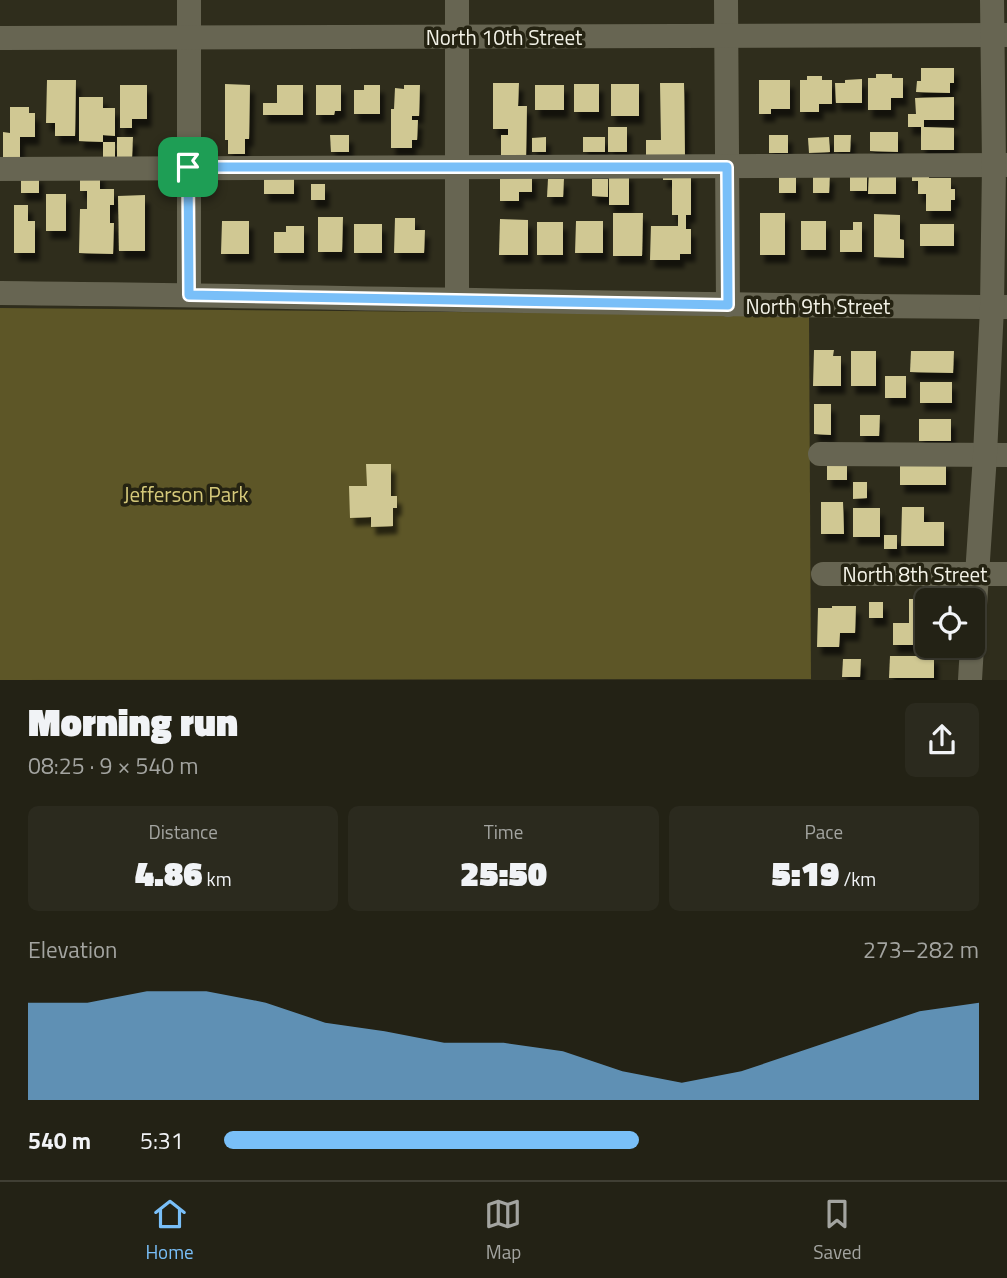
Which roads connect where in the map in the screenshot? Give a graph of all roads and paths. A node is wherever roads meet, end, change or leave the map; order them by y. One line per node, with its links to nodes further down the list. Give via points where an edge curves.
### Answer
1 (188, 0): 7 (street)
2 (457, 0): 8 (street)
3 (726, 0): 6 (street)
4 (992, 0): 5 (street)
5 (999, 35): 6 (street, North 10th Street); 10 (street)
6 (727, 36): 8 (street, North 10th Street); 13 (street)
7 (189, 37): 8 (street, North 10th Street); 9 (street, North 10th Street); 11 (street)
8 (457, 37): 12 (street)
9 (0, 38)
10 (1001, 165): 13 (street); 19 (street)
11 (188, 167): 12 (street); 14 (street); 16 (street)
12 (457, 167): 13 (street); 17 (street)
13 (727, 167): 18 (street)
14 (0, 169)
15 (0, 293): 16 (street, North 9th Street)
16 (189, 295): 17 (street, North 9th Street)
17 (457, 299): 18 (street, North 9th Street)
18 (728, 305): 19 (street, North 9th Street)
19 (1000, 307): 21 (street)
20 (820, 454): 21 (street)
21 (996, 455): 24 (street)
22 (823, 574): 24 (street, North 8th Street)
23 (1007, 574): 24 (street, North 8th Street)
24 (977, 575): 25 (street)
25 (976, 588)
26 (971, 658): 27 (street)
27 (970, 680)

